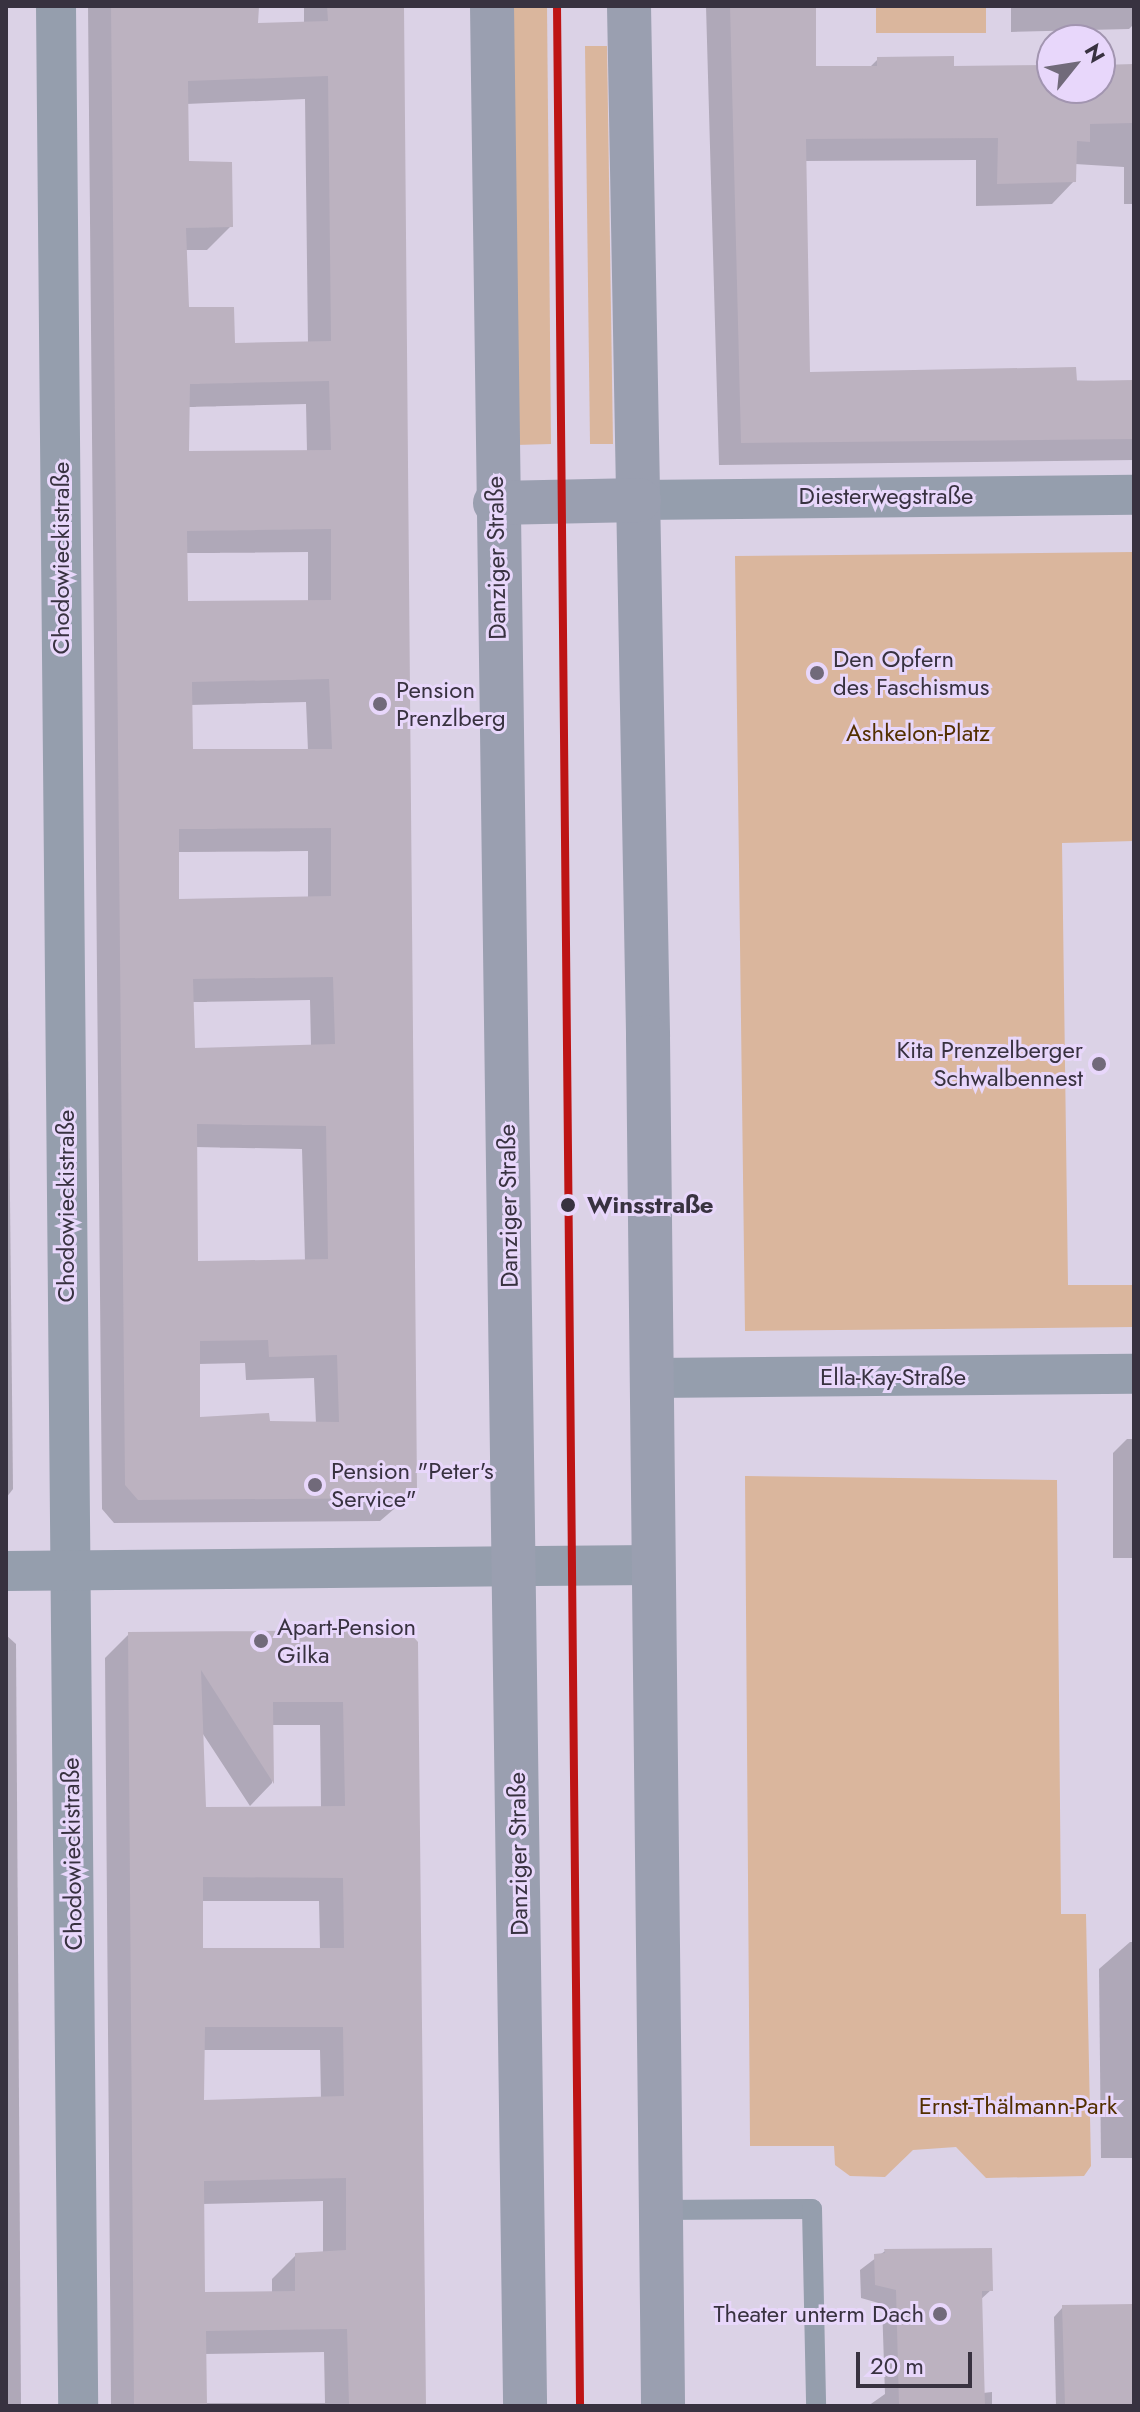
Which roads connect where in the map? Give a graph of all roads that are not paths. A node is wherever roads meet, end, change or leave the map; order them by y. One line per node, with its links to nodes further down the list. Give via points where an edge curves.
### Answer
1 (56, 6): 12 (street, Chodowieckistraße)
2 (492, 6): 6 (main road, Danziger Straße)
3 (629, 6): 5 (main road)
4 (1134, 495): 5 (street, Diesterwegstraße)
5 (639, 500): 6 (main road); 8 (main road)
6 (495, 503): 9 (main road, Danziger Straße)
7 (1134, 1374): 8 (street, Ella-Kay-Straße)
8 (651, 1378): 10 (main road)
9 (513, 1563): 10 (street); 12 (street); 15 (main road, Danziger Straße)
10 (652, 1565): 13 (main road)
11 (6, 1571): 12 (street)
12 (70, 1571): 14 (street, Chodowieckistraße)
13 (661, 2210): 16 (main road); 17 (lane, via 812,2209)
14 (78, 2406)
15 (525, 2406)
16 (663, 2406)
17 (816, 2406)

